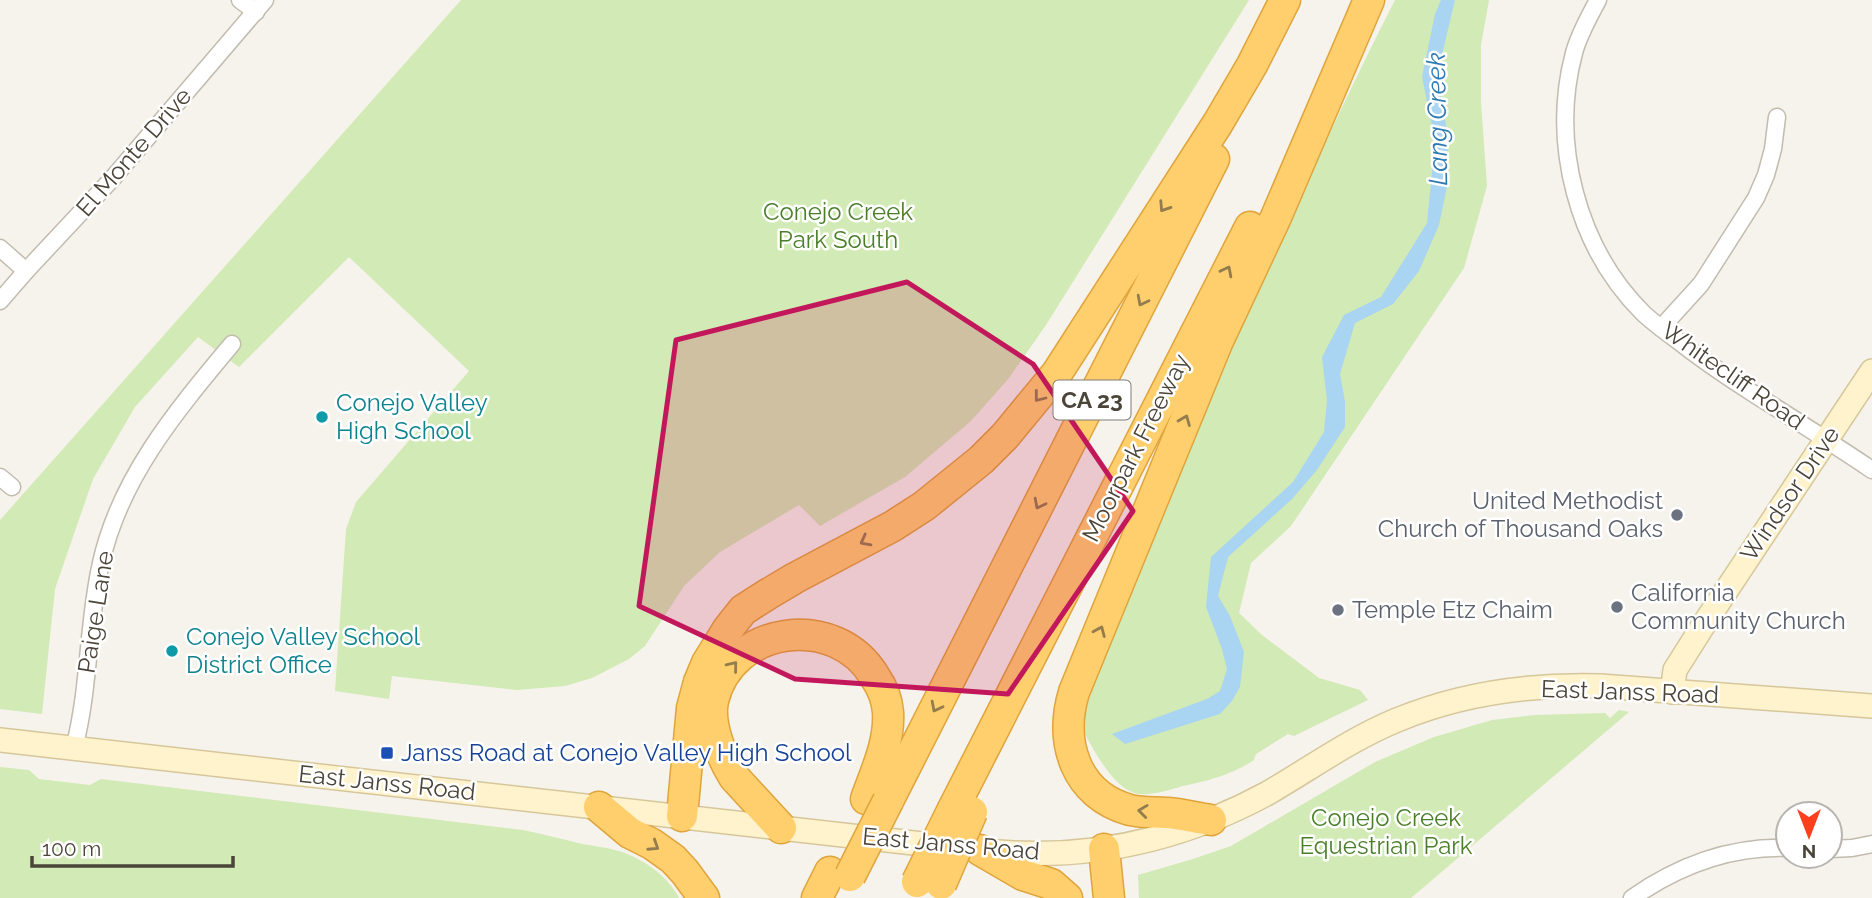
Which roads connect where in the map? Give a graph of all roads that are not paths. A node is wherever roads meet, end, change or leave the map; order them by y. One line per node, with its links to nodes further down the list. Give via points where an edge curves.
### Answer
1 (240, 0): 6 (street)
2 (1285, 0): 22 (highway, one-way to 22, via 1218,123 1057,373 1013,427 924,506 768,594 743,610 728,629 707,663 692,708)
3 (1295, 0): 20 (highway, CA 23, one-way to 20)
4 (1368, 0): 23 (highway, one-way to 4, via 1132,810 1107,800 1075,764 1069,746 1069,708 1217,343); 31 (highway, Moorpark Freeway / CA 23, one-way to 4, bridge, via 1151,419)
5 (1598, 0): 11 (street, Whitecliff Road, via 1580,34 1570,71 1566,122 1572,179 1599,255 1632,300)
6 (260, 6): 9 (street, El Monte Drive, via 113,179)
7 (1777, 117): 11 (street, via 1773,149 1756,198 1701,284)
8 (0, 247): 9 (street)
9 (26, 271): 10 (street, El Monte Drive)
10 (0, 301)
11 (1661, 328): 14 (street, Whitecliff Road, via 1713,368)
12 (232, 344): 19 (street, Paige Lane, via 149,450 117,513 101,562)
13 (1872, 371): 14 (main road, Windsor Drive)
14 (1827, 440): 15 (street, Whitecliff Road); 16 (main road, Windsor Drive, via 1675,670)
15 (1872, 470)
16 (1672, 692): 17 (main road, East Janss Road); 23 (main road, East Janss Road, via 1547,686 1437,705 1374,730)
17 (1872, 706)
18 (0, 740): 19 (main road, East Janss Road)
19 (74, 748): 21 (main road, East Janss Road)
20 (877, 800): 24 (highway, one-way to 20, via 728,767 719,747 712,703 740,656 776,637 811,635 843,646 864,660 878,682 888,713); 30 (highway, CA 23, bridge)
21 (599, 807): 22 (main road, East Janss Road); 32 (highway, one-way to 32, via 673,859)
22 (682, 816): 24 (main road, East Janss Road)
23 (1211, 820): 28 (main road, East Janss Road, via 1163,837)
24 (782, 828): 29 (main road, East Janss Road)
25 (1872, 844): 27 (street)
26 (1774, 847): 35 (street, via 1741,850 1694,863)
27 (1844, 848)
28 (1104, 849): 29 (main road, East Janss Road); 34 (highway)
29 (980, 850): 33 (highway, via 1023,876 1051,884)
30 (834, 886)
31 (926, 890)
32 (704, 898)
33 (1067, 898)
34 (1109, 898)
35 (1632, 898)

